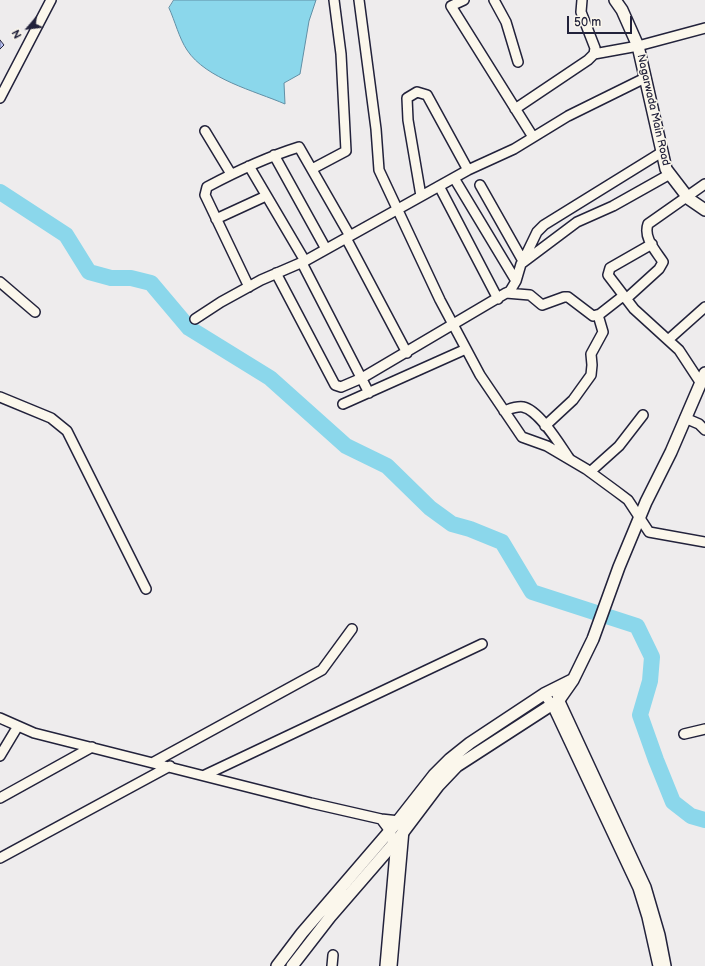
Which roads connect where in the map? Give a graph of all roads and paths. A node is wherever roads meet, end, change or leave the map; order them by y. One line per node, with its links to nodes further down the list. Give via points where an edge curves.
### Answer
1 (51, 0): 13 (street)
2 (334, 0): 20 (street, via 341,54 346,151)
3 (359, 0): 31 (street, via 373,100 379,170)
4 (464, 0): 14 (street, via 451,6)
5 (494, 0): 11 (street, via 506,22)
6 (582, 0): 10 (street, via 581,12 595,48)
7 (617, 1): 9 (main road, Nagarwada Main Road)
8 (705, 28): 9 (street)
9 (638, 46): 10 (street); 12 (main road, Nagarwada Main Road)
10 (594, 54): 14 (street)
11 (518, 62)
12 (645, 78): 16 (street, via 568,116); 17 (main road, Nagarwada Main Road)
13 (0, 98)
14 (515, 109): 16 (street)
15 (205, 131): 22 (street)
16 (533, 138): 21 (street)
17 (662, 152): 23 (main road, Nagarwada Main Road, via 666,169); 38 (street, via 544,225 537,232)
18 (274, 155): 19 (street); 20 (street, via 299,147); 36 (street)
19 (249, 166): 22 (street); 28 (street)
20 (312, 169): 34 (street)
21 (468, 170): 24 (street); 29 (street, via 427,95 417,92 407,98 408,120)
22 (231, 174): 33 (street, via 207,187 205,191)
23 (670, 174): 30 (main road, Nagarwada Main Road); 38 (street, via 613,206 577,222)
24 (454, 178): 27 (street); 40 (street)
25 (705, 184): 30 (street)
26 (480, 185): 38 (street)
27 (440, 186): 29 (street); 45 (street)
28 (266, 196): 33 (street); 37 (street)
29 (421, 196): 31 (street)
30 (687, 197): 32 (main road, Nagarwada Main Road); 35 (street, via 648,224 646,231)
31 (398, 208): 34 (street); 50 (street)
32 (705, 210)
33 (216, 220): 42 (street)
34 (348, 237): 36 (street); 53 (street)
35 (652, 244): 44 (street, via 663,262 662,266); 44 (street, via 608,271 610,279)
36 (326, 249): 37 (street)
37 (303, 262): 39 (street); 55 (street)
38 (522, 263): 40 (street)
39 (276, 274): 42 (street); 55 (street, via 334,385 341,387)
40 (516, 281): 43 (street)
41 (0, 282): 47 (street)
42 (249, 287): 49 (street)
43 (506, 294): 45 (street); 48 (street, via 530,296 542,305 568,297 590,315)
44 (624, 298): 48 (street); 51 (street)
45 (498, 299): 50 (street)
46 (705, 306): 51 (street)
47 (35, 312)
48 (598, 315): 62 (street, via 603,332 591,354 591,375 573,400)
49 (195, 319)
50 (453, 325): 52 (street); 53 (street)
51 (668, 340): 54 (street)
52 (466, 349): 56 (street); 59 (street)
53 (407, 353): 55 (street)
54 (703, 377): 61 (main road)
55 (362, 378): 56 (street)
56 (369, 393): 58 (street)
57 (0, 397): 68 (street, via 46,415 66,431)
58 (343, 404)
59 (504, 411): 62 (street, via 524,407 533,412); 64 (street, via 522,437 547,446)
60 (643, 415): 65 (street, via 619,446)
61 (686, 418): 63 (street); 66 (main road)
62 (545, 426): 64 (street)
63 (705, 430)
64 (569, 460): 65 (street)
65 (590, 472): 66 (street, via 628,500)
66 (639, 518): 67 (street, via 649,532); 71 (main road, via 593,639)
67 (705, 542)
68 (146, 589)
69 (352, 629): 80 (street, via 322,670)
70 (482, 644): 82 (street)
71 (573, 680): 72 (main road); 73 (main road)
72 (549, 691): 73 (street); 85 (main road, via 450,759 434,775)
73 (556, 702): 85 (main road, via 457,766); 88 (street)
74 (0, 718): 75 (street)
75 (18, 726): 78 (street, via 34,733); 79 (street)
76 (705, 729): 77 (street)
77 (684, 734)
78 (92, 747): 80 (street); 83 (street)
79 (0, 756)
80 (154, 762): 81 (street)
81 (170, 766): 82 (street); 87 (street)
82 (205, 775): 84 (street)
83 (0, 798)
84 (381, 819): 85 (street); 86 (street)
85 (401, 826): 86 (main road); 94 (street)
86 (392, 836): 90 (main road, via 302,933); 91 (main road); 93 (street, via 394,859)
87 (0, 858)
88 (645, 898): 95 (street); 96 (street, via 660,935)
89 (333, 955): 92 (street)
90 (277, 966)
91 (292, 966)
92 (332, 966)
93 (385, 966)
94 (392, 966)
95 (658, 966)
96 (666, 966)

